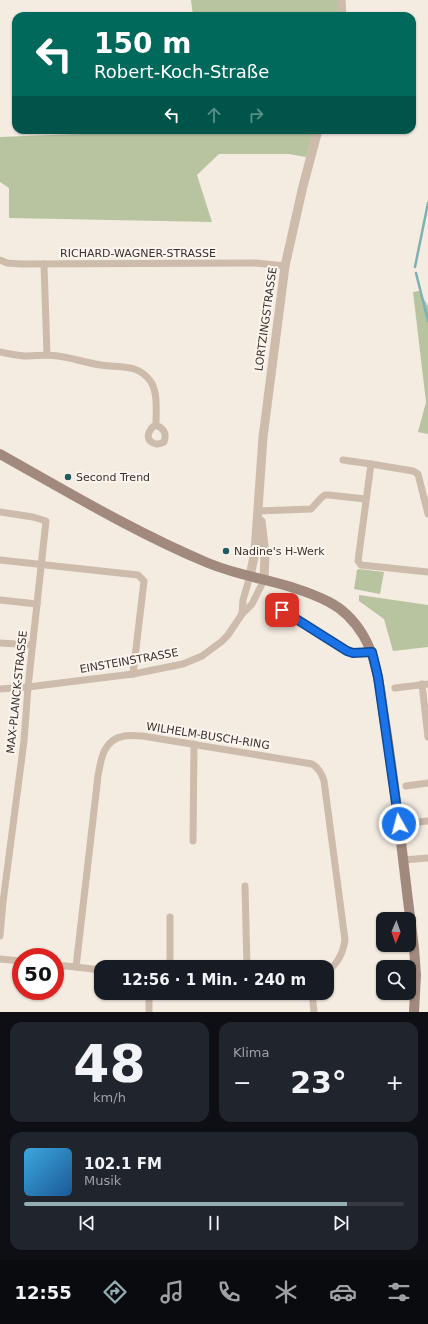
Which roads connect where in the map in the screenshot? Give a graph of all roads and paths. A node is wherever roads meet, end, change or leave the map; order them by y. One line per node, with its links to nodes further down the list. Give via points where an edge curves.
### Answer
1 (341, 0): 2 (street)
2 (342, 12)
3 (317, 134): 6 (street, LORTZINGSTRASSE)
4 (0, 260): 5 (street, RICHARD-WAGNER-STRASSE, via 7,263)
5 (44, 264): 6 (street, RICHARD-WAGNER-STRASSE); 8 (street)
6 (281, 265): 15 (street, LORTZINGSTRASSE, via 262,443)
7 (0, 352): 8 (street)
8 (49, 358): 9 (street, via 58,356 138,371 146,376 154,390)
9 (156, 424)
10 (0, 454): 20 (main road, via 178,550 210,564)
11 (343, 460): 12 (street)
12 (371, 464): 13 (street); 16 (street, via 413,470 418,474)
13 (366, 500): 15 (street, via 325,495 311,509); 19 (street, via 358,561 361,565)
14 (0, 512): 18 (street, MAX-PLANCK-STRASSE, via 46,521)
15 (258, 513): 20 (street, LORTZINGSTRASSE); 21 (street, LORTZINGSTRASSE, via 265,554)
16 (428, 514)
17 (0, 560): 18 (street)
18 (42, 563): 23 (street, MAX-PLANCK-STRASSE); 29 (street, via 138,575 144,581)
19 (428, 572)
20 (250, 576): 21 (main road); 25 (street, EINSTEINSTRASSE)
21 (264, 580): 25 (street, EINSTEINSTRASSE, via 252,604); 28 (main road, via 306,592 339,608 355,623)
22 (0, 600): 23 (street)
23 (37, 604): 27 (street, MAX-PLANCK-STRASSE)
24 (282, 610): 28 (street, via 347,651)
25 (242, 614): 29 (street, EINSTEINSTRASSE, via 222,642 202,656 183,664)
26 (0, 643): 27 (street)
27 (32, 646): 31 (street, MAX-PLANCK-STRASSE)
28 (372, 652): 39 (main road, via 378,677)
29 (133, 674): 31 (street, EINSTEINSTRASSE)
30 (425, 684): 32 (street); 34 (street)
31 (28, 687): 33 (street, EINSTEINSTRASSE); 44 (street, MAX-PLANCK-STRASSE, via 24,741)
32 (395, 688)
33 (0, 689)
34 (428, 737)
35 (194, 744): 40 (street); 51 (street, WILHELM-BUSCH-RING, via 312,764 320,771 324,781 345,940 343,951); 53 (street, WILHELM-BUSCH-RING, via 143,736 124,736 106,746 98,776)
36 (428, 783): 37 (street)
37 (406, 786)
38 (428, 821): 39 (street)
39 (399, 824): 42 (main road)
40 (193, 841)
41 (428, 858): 42 (street)
42 (403, 860): 59 (main road, via 416,975)
43 (245, 886): 49 (street)
44 (2, 902): 46 (street, MAX-PLANCK-STRASSE)
45 (170, 917): 48 (street)
46 (0, 936)
47 (0, 960): 50 (street)
48 (170, 960)
49 (247, 960)
50 (12, 961)
51 (334, 965)
52 (64, 966): 53 (street)
53 (76, 967): 54 (street)
54 (94, 969)
55 (149, 1000): 57 (street)
56 (313, 1000): 58 (street)
57 (149, 1012)
58 (314, 1012)
59 (414, 1012)

